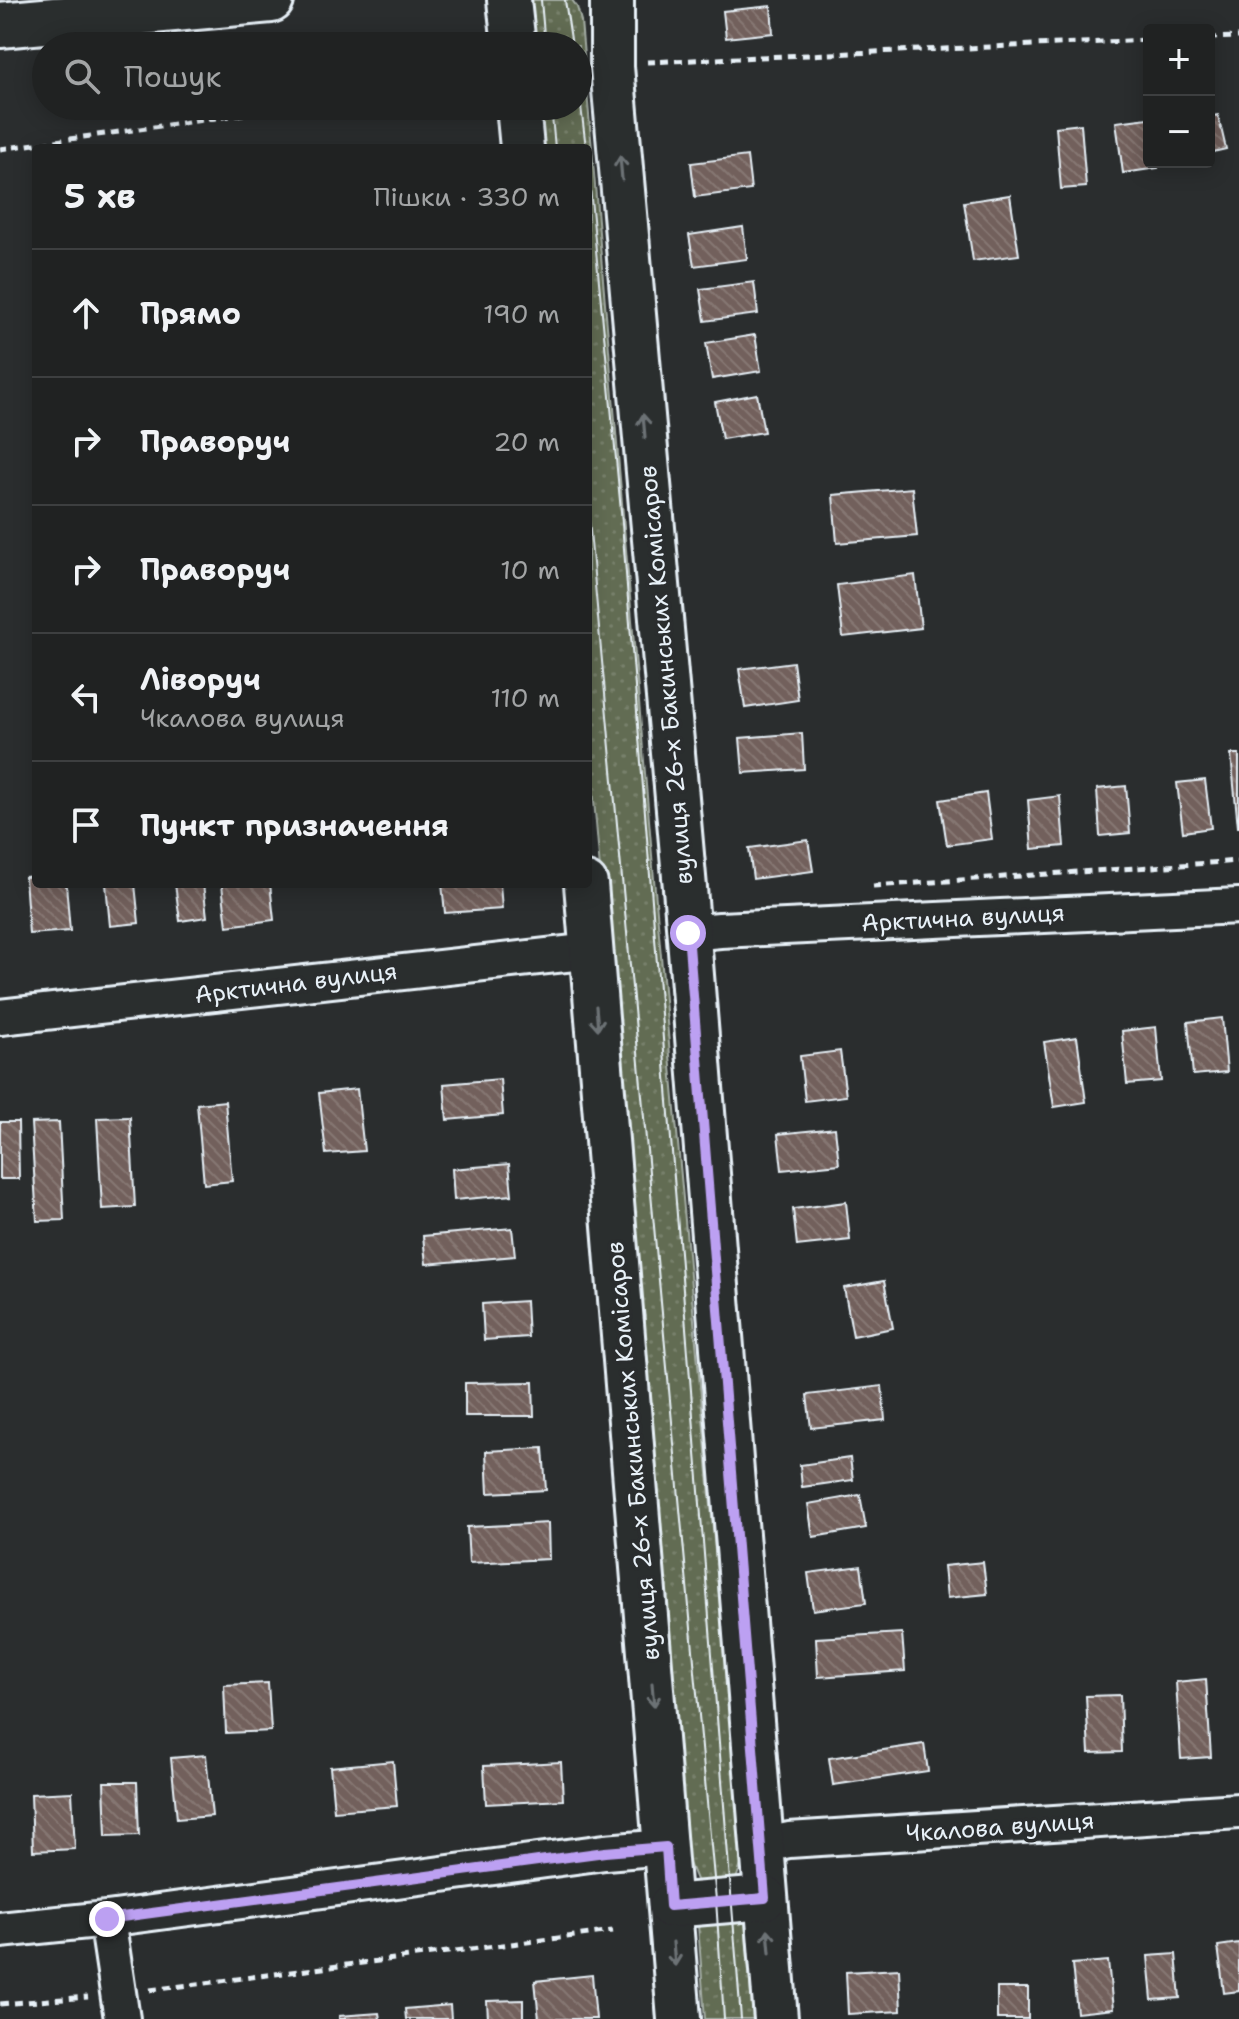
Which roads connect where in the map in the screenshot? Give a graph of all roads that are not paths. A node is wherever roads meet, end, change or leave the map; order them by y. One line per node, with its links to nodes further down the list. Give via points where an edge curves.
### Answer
1 (271, 0): 4 (main road)
2 (509, 0): 5 (street)
3 (612, 0): 10 (street, вулиця 26-х Бакинських Комісаров, one-way to 3, via 612,67)
4 (0, 25)
5 (512, 32)
6 (519, 120): 7 (street)
7 (522, 144)
8 (586, 888): 11 (street, вулиця 26-х Бакинських Комісаров)
9 (1239, 906): 10 (street, Арктична вулиця)
10 (688, 933): 14 (street, вулиця 26-х Бакинських Комісаров)
11 (592, 951): 12 (street, Арктична вулиця); 15 (street, вулиця 26-х Бакинських Комісаров, one-way to 15)
12 (0, 1017)
13 (1239, 1811): 14 (street, Чкалова вулиця)
14 (761, 1846): 16 (street, вулиця 26-х Бакинських Комісаров)
15 (666, 1847): 17 (street, вулиця 26-х Бакинських Комісаров); 18 (street)
16 (765, 1898): 17 (street); 22 (street, вулиця 26-х Бакинських Комісаров, one-way to 16)
17 (670, 1906): 21 (street, вулиця 26-х Бакинських Комісаров, one-way to 21)
18 (107, 1919): 19 (street); 20 (street)
19 (0, 1930)
20 (121, 2007)
21 (679, 2019)
22 (776, 2019)

